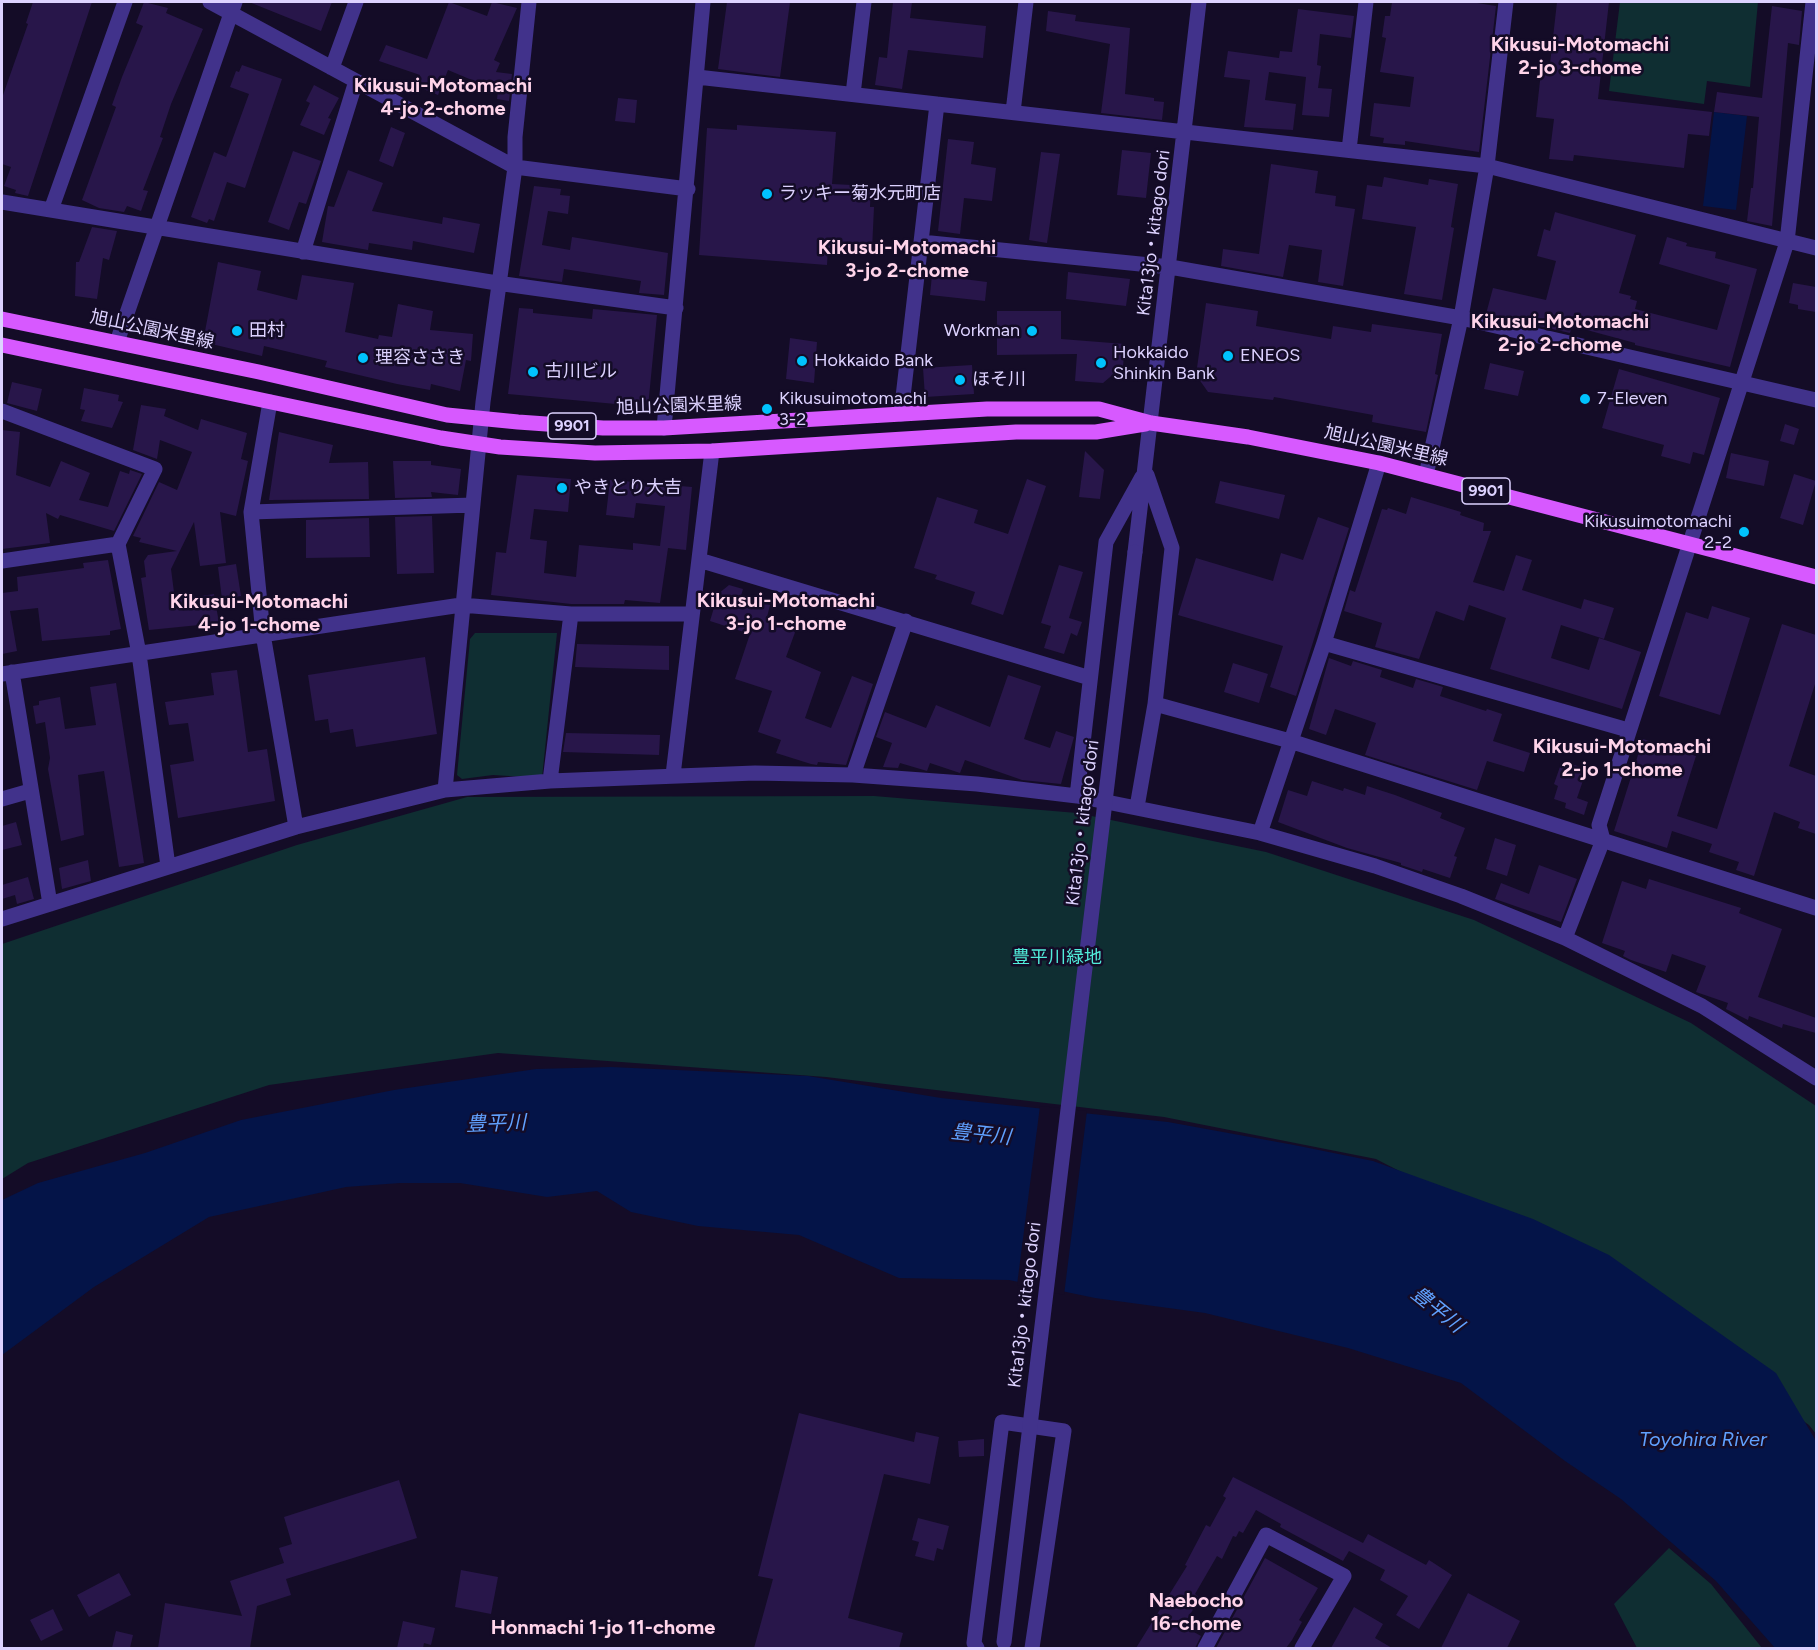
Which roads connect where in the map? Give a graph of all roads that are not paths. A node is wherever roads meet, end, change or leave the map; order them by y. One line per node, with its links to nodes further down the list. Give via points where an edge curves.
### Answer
1 (125, 2): 25 (street)
2 (210, 2): 12 (street)
3 (356, 2): 13 (street)
4 (529, 2): 22 (street)
5 (703, 2): 14 (street)
6 (864, 2): 16 (street)
7 (1026, 2): 18 (street)
8 (1199, 2): 19 (street, Kita13jo・kitago dori)
9 (1366, 2): 20 (street)
10 (1506, 2): 21 (street)
11 (1813, 2): 28 (street)
12 (233, 7): 13 (street); 26 (street)
13 (332, 68): 15 (street)
14 (697, 76): 16 (street); 23 (street)
15 (356, 81): 22 (street); 30 (street)
16 (854, 94): 17 (street)
17 (937, 104): 18 (street); 27 (street)
18 (1013, 112): 19 (street)
19 (1185, 132): 20 (street); 31 (street, Kita13jo・kitago dori)
20 (1349, 150): 21 (street)
21 (1488, 166): 28 (street); 34 (street)
22 (515, 167): 23 (street); 32 (street)
23 (688, 189): 33 (street)
24 (2, 202): 25 (street)
25 (51, 210): 26 (street)
26 (156, 228): 30 (street); 36 (street)
27 (921, 242): 31 (street); 42 (street)
28 (1787, 242): 29 (street); 38 (street)
29 (1816, 248)
30 (303, 252): 32 (street)
31 (1170, 267): 34 (street); 44 (street, Kita13jo・kitago dori)
32 (497, 283): 33 (street); 43 (street)
33 (676, 308): 45 (street)
34 (1461, 318): 38 (street); 50 (street)
35 (2, 320): 36 (main road, 旭山公園米里線 / 9901)
36 (117, 342): 43 (main road, 旭山公園米里線 / 9901, via 447,415)
37 (2, 345): 40 (main road, 旭山公園米里線 / 9901)
38 (1741, 382): 39 (street); 54 (street)
39 (1816, 400)
40 (270, 402): 46 (main road, 旭山公園米里線 / 9901, via 441,438); 52 (street)
41 (2, 411): 53 (street, via 155,469)
42 (901, 414): 44 (main road, 旭山公園米里線 / 9901, via 1099,409); 45 (main road, 旭山公園米里線 / 9901)
43 (482, 419): 45 (main road, 旭山公園米里線 / 9901, via 603,428); 46 (street)
44 (1151, 423): 47 (main road, 旭山公園米里線 / 9901, via 1096,432 1016,432); 48 (main road, 旭山公園米里線 / 9901); 49 (street, Kita13jo・kitago dori)
45 (664, 428)
46 (480, 442): 47 (main road, 旭山公園米里線 / 9901, via 500,447 595,453); 51 (street)
47 (712, 451): 55 (street)
48 (1379, 463): 50 (main road, 旭山公園米里線 / 9901); 63 (street)
49 (1145, 470): 66 (street, via 1106,542); 67 (street, via 1172,548); 87 (street, Kita13jo・kitago dori, bridge)
50 (1426, 475): 54 (main road, 旭山公園米里線 / 9901)
51 (473, 505): 52 (street); 58 (street)
52 (251, 512): 62 (street)
53 (118, 544): 56 (street); 64 (street)
54 (1688, 544): 57 (main road, 旭山公園米里線 / 9901); 68 (street)
55 (699, 560): 60 (street); 61 (street)
56 (2, 561)
57 (1816, 577)
58 (461, 605): 59 (street); 62 (street); 73 (street)
59 (571, 614): 60 (street); 72 (street)
60 (692, 614): 71 (street)
61 (906, 621): 66 (street); 70 (street)
62 (263, 634): 64 (street); 78 (street)
63 (1324, 643): 68 (street); 69 (street)
64 (139, 654): 65 (street); 81 (street)
65 (7, 673): 74 (street)
66 (1090, 678): 75 (street)
67 (1155, 704): 69 (street); 77 (street)
68 (1628, 730): 80 (street, via 1599,825)
69 (1290, 741): 79 (street); 80 (street)
70 (853, 775): 71 (street); 75 (street)
71 (673, 776): 72 (street)
72 (550, 781): 73 (street)
73 (445, 790): 78 (street)
74 (30, 791): 76 (street); 82 (street)
75 (1077, 796): 77 (street)
76 (2, 799)
77 (1137, 807): 79 (street)
78 (296, 827): 81 (street)
79 (1260, 833): 85 (street, via 1375,866)
80 (1603, 840): 83 (street); 85 (street)
81 (168, 866): 82 (street)
82 (50, 904): 84 (street)
83 (1816, 908)
84 (2, 919)
85 (1565, 938): 86 (street, via 1702,1006)
86 (1816, 1078)
87 (1004, 1645)
88 (977, 1648): 89 (street, via 974,1643 1002,1422 1064,1431)
89 (1032, 1648)
90 (1205, 1648): 91 (street, via 1266,1535 1344,1576)
91 (1302, 1648)

